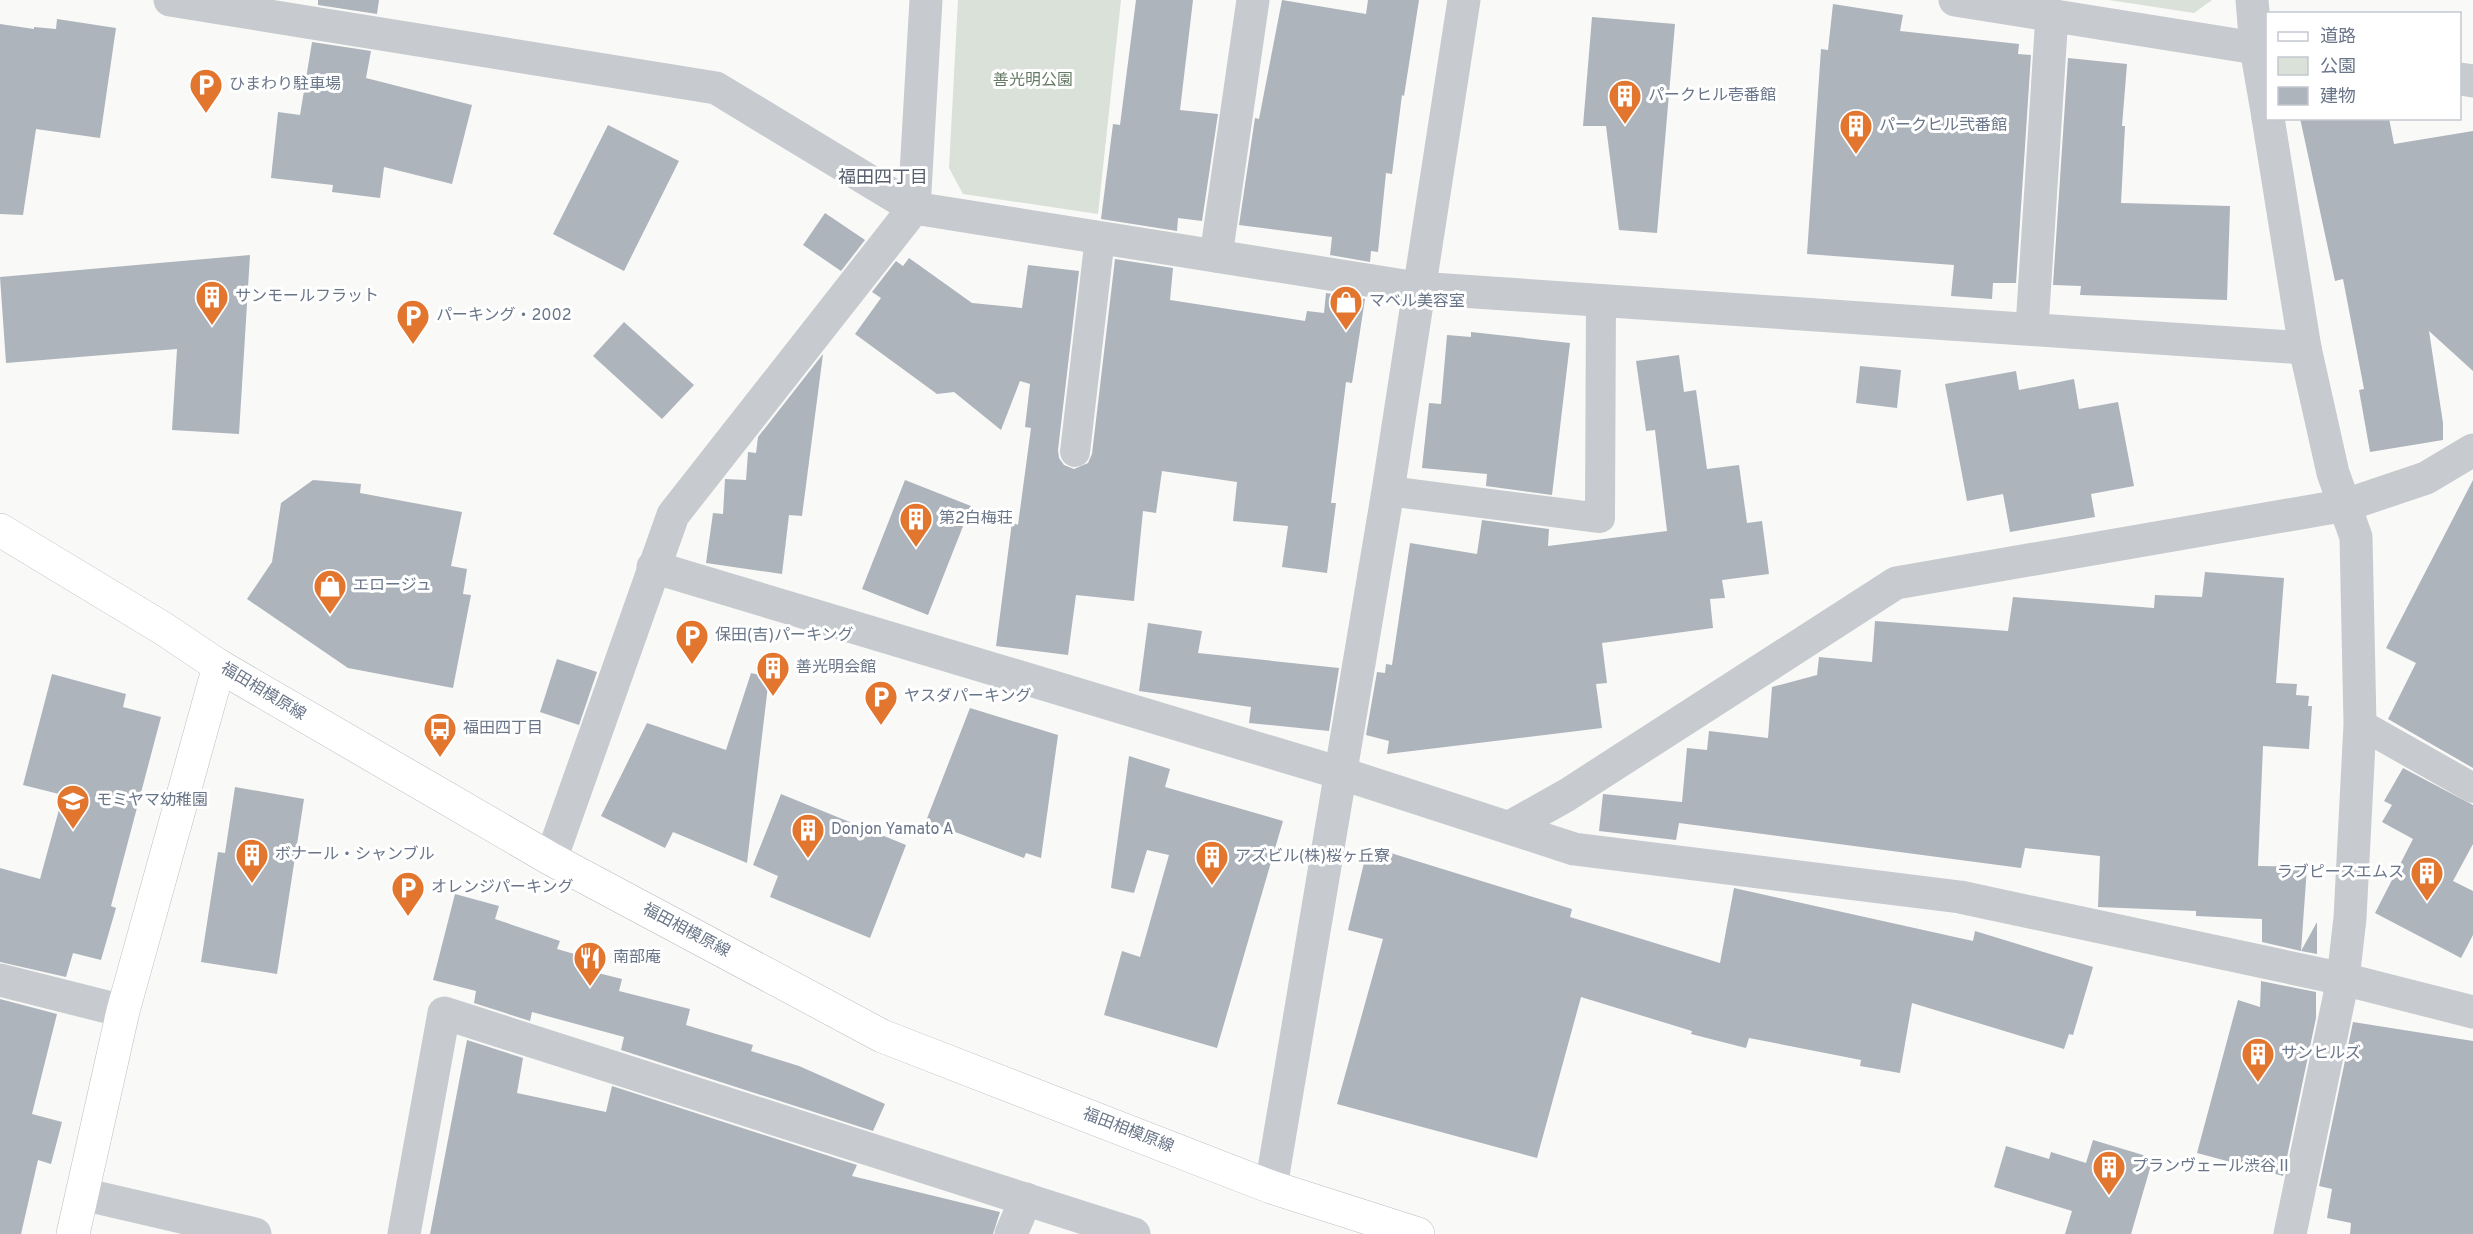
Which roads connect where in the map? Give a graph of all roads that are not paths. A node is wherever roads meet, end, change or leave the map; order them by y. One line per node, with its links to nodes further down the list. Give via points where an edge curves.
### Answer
1 (170, 0): 11 (street, via 716,88)
2 (927, 0): 11 (street)
3 (1253, 0): 13 (street)
4 (1464, 0): 14 (street)
5 (1955, 0): 7 (street)
6 (2252, 0): 8 (street)
7 (2052, 15): 8 (street); 16 (street)
8 (2262, 49): 9 (street)
9 (2266, 95)
10 (2268, 120): 17 (street)
11 (914, 208): 12 (street); 23 (street, via 673,515)
12 (1100, 237): 13 (street); 19 (lane)
13 (1216, 256): 14 (street)
14 (1418, 288): 15 (street); 20 (street)
15 (1601, 300): 16 (street); 20 (lane, via 1600,518)
16 (2032, 327): 17 (street)
17 (2305, 348): 21 (street, via 2333,473)
18 (2473, 450): 21 (street, via 2426,478)
19 (1075, 452)
20 (1388, 490): 26 (street)
21 (2346, 506): 25 (street, via 2356,537); 28 (street, via 1896,584 1576,789)
22 (0, 531): 24 (street, 福田相模原線)
23 (653, 567): 26 (street); 29 (street)
24 (219, 666): 29 (street, 福田相模原線); 32 (street)
25 (2360, 724): 27 (lane); 30 (street)
26 (1340, 773): 28 (street); 34 (street)
27 (2473, 788)
28 (1510, 827): 30 (street, via 1574,849 1960,897)
29 (551, 859): 34 (street, 福田相模原線, via 882,1036)
30 (2343, 979): 33 (street); 43 (street)
31 (0, 980): 32 (street)
32 (123, 1011): 35 (street)
33 (2473, 1012)
34 (1271, 1187): 42 (street, 福田相模原線)
35 (82, 1194): 37 (street); 38 (street)
36 (1026, 1199): 39 (street, via 444,1013); 40 (street); 41 (street)
37 (74, 1234)
38 (255, 1234)
39 (404, 1234)
40 (1011, 1234)
41 (1134, 1234)
42 (1418, 1234)
43 (2290, 1234)

